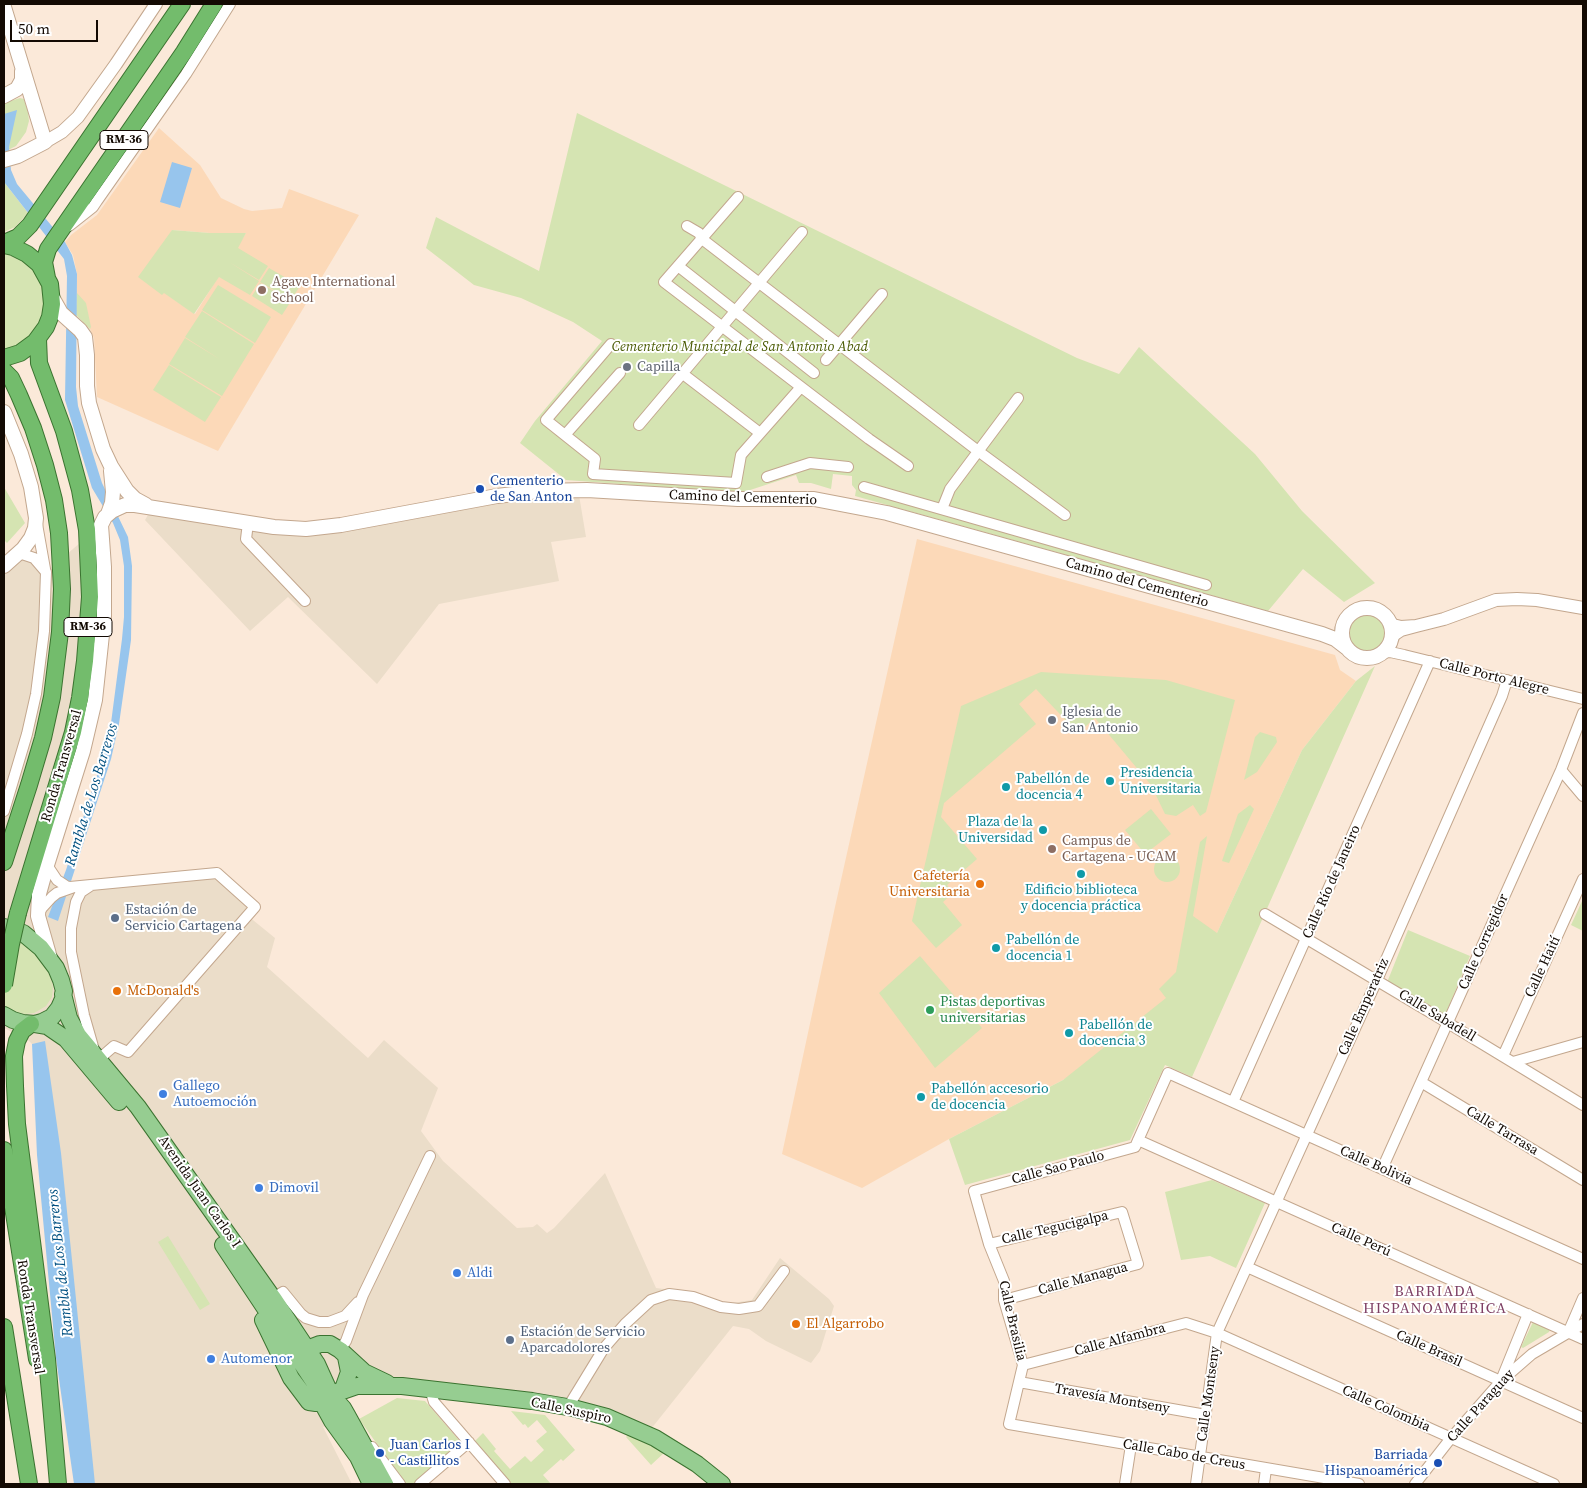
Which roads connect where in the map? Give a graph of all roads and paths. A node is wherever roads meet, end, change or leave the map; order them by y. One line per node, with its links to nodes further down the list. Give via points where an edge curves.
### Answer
1 (156, 4): 8 (street, via 78,117)
2 (182, 4): 15 (highway, RM-36, via 30,225 18,237)
3 (214, 4): 13 (highway, RM-36)
4 (230, 4): 13 (street, via 186,74 97,202)
5 (4, 7): 6 (main road)
6 (22, 69): 7 (main road, via 20,85); 8 (main road)
7 (4, 96)
8 (45, 142): 9 (main road)
9 (4, 160)
10 (738, 197): 14 (street)
11 (687, 226): 14 (street)
12 (802, 232): 18 (street)
13 (57, 236): 17 (highway, RM-36, via 45,258)
14 (702, 238): 16 (street); 18 (street)
15 (4, 244): 17 (highway, RM-36, via 27,254)
16 (678, 266): 21 (street); 23 (street, via 664,282)
17 (48, 278): 20 (highway, RM-36)
18 (759, 283): 21 (street); 26 (street)
19 (882, 294): 26 (street)
20 (52, 297): 22 (main road, via 61,313); 24 (highway, RM-36, via 50,317)
21 (735, 312): 23 (street); 31 (street)
22 (77, 327): 24 (main road, via 62,325); 40 (main road, via 86,341 87,386 92,417)
23 (723, 327): 32 (street); 33 (street)
24 (41, 335): 27 (highway, via 29,348); 83 (highway, Ronda Transversal / RM-36, bridge, via 38,358 41,370 64,431 80,490 87,530 90,597 83,680 74,732 18,913)
25 (612, 344): 38 (street, via 546,420)
26 (839, 344): 28 (street); 39 (street)
27 (4, 358)
28 (826, 360)
29 (4, 371): 72 (highway, Ronda Transversal / RM-36, via 19,395 45,466 59,533 62,589 52,698 43,738)
30 (620, 373): 38 (street)
31 (814, 373)
32 (683, 374): 36 (street); 37 (street)
33 (801, 387): 37 (street); 41 (street)
34 (1018, 398): 39 (street)
35 (4, 412): 49 (main road, via 31,487)
36 (640, 425)
37 (760, 433): 38 (street, via 741,455 736,483 593,474 595,459)
38 (565, 435)
39 (978, 451): 46 (street, via 950,489); 48 (street)
40 (111, 466): 45 (main road, via 127,491); 47 (main road, via 113,492)
41 (908, 466)
42 (848, 467): 43 (street, via 810,463)
43 (767, 477)
44 (864, 487): 46 (street)
45 (152, 508): 47 (main road, Camino del Cementerio, via 125,505); 50 (main road, Camino del Cementerio)
46 (942, 509): 54 (street)
47 (108, 514): 73 (main road, via 101,525 104,616 94,700 83,751)
48 (1065, 515)
49 (36, 518): 51 (main road, via 31,538); 53 (street)
50 (248, 523): 55 (street, via 246,539); 60 (main road, Camino del Cementerio, via 290,529 323,527 540,491 597,490 738,499 814,499 887,513)
51 (19, 552): 52 (main road); 53 (street, via 34,558)
52 (4, 566)
53 (46, 572): 71 (street, via 44,631 36,694)
54 (1206, 584)
55 (305, 601)
56 (1583, 608): 59 (street, via 1536,600 1496,600)
57 (1390, 622): 58 (main road, via 1380,611 1365,608 1354,612); 59 (street, via 1401,627); 61 (main road)
58 (1344, 624): 60 (main road, via 1335,634); 62 (main road, via 1343,638)
59 (1416, 626): 61 (street, via 1401,630)
60 (1322, 634): 62 (main road, Camino del Cementerio, via 1340,641)
61 (1392, 638): 63 (main road); 64 (street, via 1395,650)
62 (1348, 649): 63 (main road, via 1364,658)
63 (1382, 654): 64 (street, Calle Porto Alegre)
64 (1404, 655): 65 (street, Calle Porto Alegre)
65 (1430, 662): 66 (street, Calle Porto Alegre); 80 (street, Calle Río de Janeiro)
66 (1507, 680): 67 (street, Calle Porto Alegre); 82 (street, Calle Emperatriz)
67 (1583, 699)
68 (1583, 713): 69 (street, Calle Corregidor)
69 (1561, 770): 70 (street); 86 (street, Calle Corregidor)
70 (1583, 796)
71 (4, 811)
72 (4, 862)
73 (47, 865): 76 (street); 78 (main road)
74 (1583, 879): 89 (street, Calle Haití)
75 (91, 885): 76 (street); 90 (street, via 81,892 76,902 71,952 84,1015); 90 (street, via 217,873 255,907 128,1052 114,1046)
76 (66, 887): 78 (street, via 46,902)
77 (1265, 914): 80 (street, Calle Sabadell)
78 (38, 916): 81 (main road)
79 (4, 927): 81 (main road, Avenida Juan Carlos I, via 29,937)
80 (1306, 938): 82 (street, Calle Sabadell); 93 (street, Calle Río de Janeiro)
81 (50, 959): 84 (main road, Avenida Juan Carlos I)
82 (1376, 980): 86 (street, Calle Sabadell); 95 (street, Calle Emperatriz)
83 (4, 986)
84 (64, 994): 87 (main road, via 61,1006 54,1014); 90 (main road, Avenida Juan Carlos I, via 71,1024)
85 (4, 1015): 87 (main road, Avenida Juan Carlos I, via 16,1022)
86 (1448, 1022): 89 (street, Calle Sabadell); 92 (street, Calle Corregidor)
87 (33, 1024): 108 (main road, Avenida Juan Carlos I, via 54,1029 83,1058 126,1110); 142 (highway, via 22,1031 17,1041 14,1086 47,1359)
88 (1583, 1042): 91 (street)
89 (1503, 1056): 91 (street, Calle Sabadell)
90 (98, 1057): 110 (main road, Avenida Juan Carlos I, via 138,1106)
91 (1513, 1062): 94 (street, Calle Sabadell)
92 (1421, 1082): 99 (street, Calle Corregidor); 100 (street, Calle Tarrasa)
93 (1233, 1102): 95 (street, Calle Bolivia); 96 (street, Calle Bolivia, via 1168,1073)
94 (1583, 1105)
95 (1306, 1135): 99 (street, Calle Bolivia); 102 (street, Calle Emperatriz)
96 (1138, 1140): 101 (street, Calle Sao Paulo, via 1135,1147); 102 (street, Calle Perú)
97 (4, 1150): 142 (highway, Ronda Transversal)
98 (430, 1156): 109 (street)
99 (1382, 1169): 105 (street, Calle Bolivia)
100 (1583, 1180)
101 (974, 1191): 104 (street, Calle Brasilia)
102 (1276, 1202): 106 (street, Calle Emperatriz); 113 (street, Calle Perú)
103 (1130, 1240): 104 (street, Calle Tegucigalpa, via 1122,1212); 112 (street, Calle Managua, via 1138,1264)
104 (989, 1244): 112 (street, Calle Brasilia, via 1004,1282)
105 (1583, 1259)
106 (1247, 1267): 117 (street, Calle Emperatriz); 122 (street, Calle Brasil)
107 (784, 1270): 129 (street, via 758,1306 721,1307 694,1296 669,1294 651,1300 604,1348)
108 (242, 1273): 119 (main road, Avenida Juan Carlos I); 127 (main road, via 291,1378)
109 (363, 1295): 110 (street, via 345,1316 329,1322 306,1318 283,1292); 120 (street)
110 (273, 1298): 119 (main road, Avenida Juan Carlos I)
111 (1583, 1298): 116 (street)
112 (1004, 1300): 121 (street, Calle Brasilia)
113 (1528, 1314): 116 (street, Calle Perú); 122 (street)
114 (1583, 1324): 116 (street, Calle Paraguay)
115 (4, 1328): 141 (highway, Ronda Transversal)
116 (1568, 1332): 118 (street, Calle Perú); 122 (street, Calle Paraguay, via 1532,1354)
117 (1218, 1333): 121 (street, Calle Alfambra, via 1186,1323); 130 (street, Calle Montseny); 134 (street, Calle Colombia)
118 (1583, 1339)
119 (302, 1352): 120 (main road, via 320,1344 330,1344); 127 (main road, via 292,1366); 128 (main road, Avenida Juan Carlos I, via 317,1364)
120 (343, 1354): 124 (main road, via 371,1376); 128 (main road, via 349,1372 347,1378 343,1389)
121 (1023, 1365): 123 (street, Calle Brasilia)
122 (1501, 1381): 131 (street, Calle Brasil); 134 (street, Calle Paraguay)
123 (1019, 1382): 130 (street, Travesía Montseny); 132 (street, Calle Brasilia)
124 (402, 1386): 125 (main road, Calle Suspiro); 128 (main road, via 357,1386)
125 (430, 1389): 129 (main road, Calle Suspiro); 135 (street, via 434,1402)
126 (4, 1391): 140 (highway)
127 (303, 1395): 128 (main road, via 316,1403)
128 (329, 1396): 133 (main road, via 343,1408); 143 (main road, via 332,1421 358,1458)
129 (568, 1407): 148 (main road, Calle Suspiro, via 607,1417 647,1434 697,1464)
130 (1206, 1415): 137 (street, Calle Montseny)
131 (1583, 1418)
132 (1009, 1424): 136 (street, Calle Cabo de Creus)
133 (354, 1427): 144 (main road); 145 (street)
134 (1452, 1438): 153 (street, Calle Paraguay); 154 (street, Calle Colombia)
135 (469, 1442): 146 (street); 147 (street)
136 (1131, 1445): 137 (street, Calle Cabo de Creus); 149 (street)
137 (1199, 1458): 138 (street, Calle Cabo de Creus); 150 (street, Calle Montseny)
138 (1266, 1469): 139 (street, Calle Cabo de Creus); 151 (street)
139 (1336, 1482): 152 (street, Calle Cabo de Creus)
140 (21, 1484)
141 (29, 1484)
142 (58, 1484)
143 (371, 1484)
144 (385, 1484)
145 (400, 1484)
146 (420, 1484)
147 (505, 1484)
148 (722, 1484)
149 (1125, 1484)
150 (1196, 1484)
151 (1264, 1484)
152 (1359, 1484)
153 (1415, 1484)
154 (1554, 1484)

